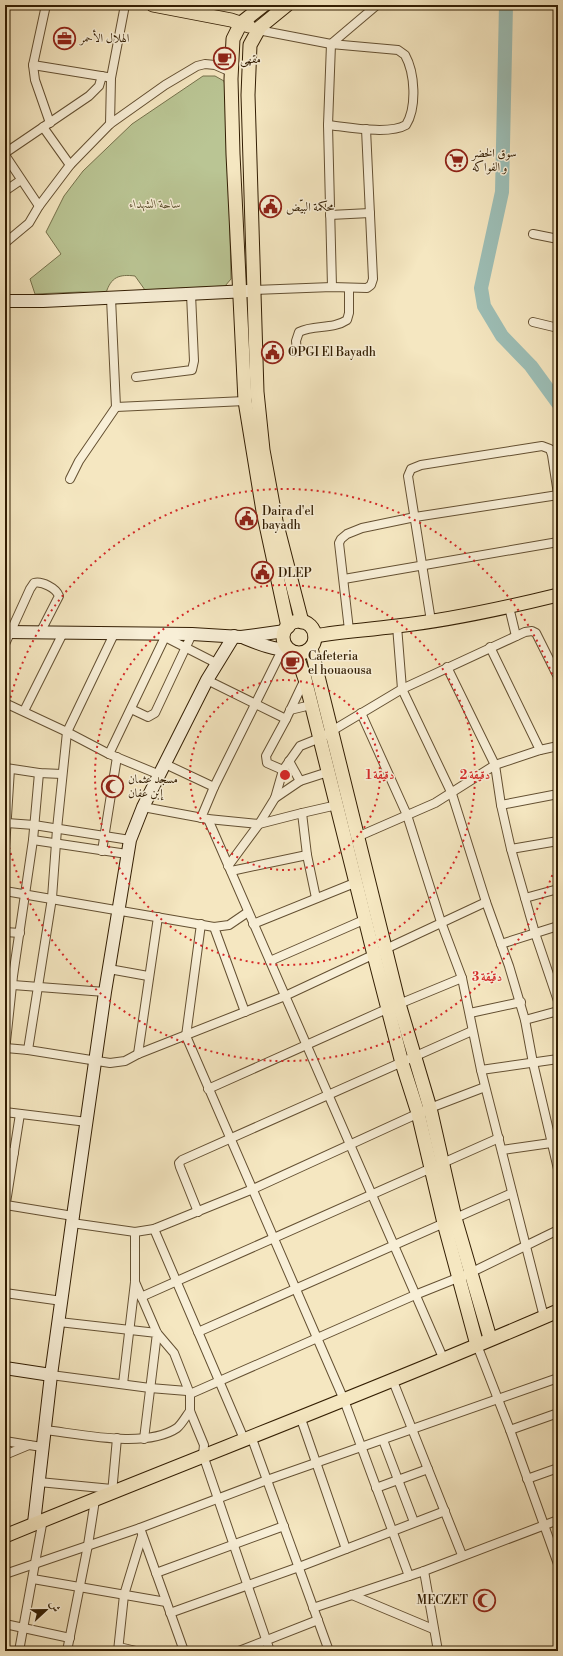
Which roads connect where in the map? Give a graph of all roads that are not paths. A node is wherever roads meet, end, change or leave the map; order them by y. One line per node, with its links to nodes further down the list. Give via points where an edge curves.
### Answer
1 (46, 5): 10 (street)
2 (125, 5): 13 (street)
3 (153, 5): 7 (main road)
4 (264, 5): 7 (main road)
5 (287, 5): 8 (main road)
6 (377, 5): 9 (street)
7 (241, 23): 8 (main road); 11 (main road, via 233,39)
8 (258, 30): 9 (street); 28 (main road, via 250,45 248,95)
9 (331, 44): 16 (street); 17 (street, via 398,50 406,58 412,83 412,112 409,120 402,127)
10 (33, 65): 12 (street); 15 (street)
11 (231, 72): 14 (street, via 216,65 197,66); 26 (main road)
12 (102, 76): 13 (street); 15 (street, via 99,86 92,93)
13 (111, 78): 14 (street)
14 (110, 124): 19 (street)
15 (46, 125): 18 (street); 19 (street)
16 (328, 125): 17 (street); 24 (street)
17 (366, 129): 23 (street)
18 (5, 154): 20 (street)
19 (70, 166): 22 (street)
20 (21, 180): 21 (street); 22 (street)
21 (5, 191)
22 (40, 206): 27 (street, via 30,224)
23 (370, 213): 24 (street); 31 (street, via 372,283 367,288)
24 (330, 215): 30 (street)
25 (533, 234): 29 (street)
26 (236, 238): 28 (main road); 33 (main road)
27 (6, 239)
28 (252, 239): 32 (main road)
29 (558, 239)
30 (332, 287): 31 (street); 32 (street)
31 (349, 288): 39 (street, via 349,313 346,320 299,332 296,341)
32 (254, 290): 33 (street); 52 (main road, via 257,392 262,450 276,521)
33 (240, 292): 34 (street); 41 (main road)
34 (191, 294): 35 (street); 40 (street, via 194,361 192,370)
35 (111, 298): 36 (street); 42 (street)
36 (5, 301)
37 (533, 322): 38 (street)
38 (558, 328)
39 (297, 352)
40 (136, 376)
41 (245, 400): 42 (street); 54 (main road)
42 (116, 407): 43 (street, via 79,461)
43 (70, 479)
44 (558, 494): 45 (street); 45 (street, via 552,455 550,450 542,446 421,465 412,469 408,476)
45 (415, 517): 47 (street); 48 (street, via 362,528 342,537 339,543)
46 (558, 542): 47 (street)
47 (423, 564): 48 (street); 51 (street)
48 (344, 579): 55 (street)
49 (558, 595): 50 (main road)
50 (509, 607): 51 (main road); 63 (street)
51 (432, 621): 53 (main road)
52 (302, 622): 54 (main road, via 296,622); 64 (main road, via 311,626)
53 (396, 626): 55 (main road); 74 (street)
54 (286, 629): 62 (street); 68 (main road, via 284,641)
55 (349, 630): 64 (main road)
56 (8, 631): 57 (street); 57 (street, via 30,589 37,582 56,590 59,596); 65 (street)
57 (42, 631): 58 (street)
58 (63, 633): 59 (street); 80 (street)
59 (114, 634): 61 (street); 83 (street)
60 (192, 634): 61 (street); 62 (street); 67 (street)
61 (166, 635): 67 (street); 78 (street)
62 (237, 636): 68 (street); 69 (street)
63 (516, 636): 66 (street); 71 (street, via 534,631)
64 (313, 642): 68 (main road, via 304,652); 84 (main road)
65 (5, 644)
66 (490, 647): 70 (street); 86 (street)
67 (186, 648): 69 (street); 78 (street, via 155,714 148,717)
68 (289, 651): 72 (main road); 76 (street)
69 (216, 663): 73 (street)
70 (447, 667): 74 (street); 89 (street)
71 (558, 677)
72 (305, 679): 77 (main road); 79 (street)
73 (206, 680): 76 (street); 91 (street)
74 (402, 689): 81 (street); 98 (street)
75 (5, 703): 80 (street)
76 (256, 703): 82 (street); 97 (street)
77 (311, 705): 79 (street); 84 (main road)
78 (131, 709): 87 (street)
79 (290, 710): 82 (street)
80 (24, 711): 83 (street)
81 (361, 713): 84 (street); 106 (street)
82 (286, 719): 92 (street, via 265,760)
83 (68, 732): 87 (street); 95 (street)
84 (325, 734): 88 (street, via 300,746); 93 (main road); 113 (main road)
85 (558, 746): 86 (street)
86 (540, 750): 89 (street)
87 (113, 756): 91 (street); 112 (street)
88 (289, 761): 92 (street); 96 (street)
89 (495, 765): 98 (street); 102 (street)
90 (8, 768): 94 (street); 103 (street)
91 (162, 769): 97 (street); 104 (street)
92 (283, 770): 100 (street)
93 (328, 772): 96 (street); 101 (main road)
94 (39, 773): 95 (street); 110 (street)
95 (62, 774): 111 (street)
96 (300, 781): 100 (street)
97 (214, 786): 107 (street)
98 (452, 794): 106 (street); 131 (street)
99 (558, 794): 102 (street)
100 (274, 798): 109 (street)
101 (337, 805): 105 (street); 124 (main road)
102 (501, 805): 119 (street)
103 (6, 806): 108 (street)
104 (143, 807): 107 (street); 115 (street)
105 (302, 813): 109 (street); 122 (street)
106 (407, 815): 113 (street); 136 (street)
107 (205, 819): 109 (street); 123 (street)
108 (7, 823): 110 (street); 118 (street)
109 (259, 824): 123 (street)
110 (34, 825): 111 (street); 114 (street)
111 (57, 829): 112 (street); 117 (street)
112 (105, 836): 115 (street); 120 (street)
113 (357, 837): 145 (main road)
114 (33, 840): 117 (street); 127 (street)
115 (130, 840): 121 (street)
116 (558, 841): 119 (street)
117 (56, 844): 120 (street); 128 (street)
118 (5, 848)
119 (511, 849): 130 (street)
120 (102, 851): 121 (street)
121 (127, 854): 132 (street)
122 (307, 855): 123 (street); 129 (street)
123 (229, 869): 133 (street)
124 (358, 882): 129 (street); 135 (main road)
125 (558, 889): 130 (street)
126 (5, 891): 127 (street)
127 (25, 893): 128 (street); 142 (street)
128 (52, 898): 132 (street); 152 (street)
129 (316, 898): 138 (street)
130 (525, 898): 143 (street)
131 (486, 902): 136 (street); 144 (street)
132 (118, 912): 134 (street); 147 (street)
133 (248, 912): 138 (street); 140 (street, via 229,925)
134 (158, 917): 137 (street); 149 (street)
135 (366, 919): 145 (main road); 146 (street)
136 (441, 922): 145 (street); 150 (street)
137 (201, 924): 140 (street); 165 (street)
138 (253, 924): 146 (street)
139 (558, 926): 143 (street)
140 (214, 927): 160 (street)
141 (5, 932): 142 (street)
142 (20, 933): 148 (street)
143 (535, 933): 144 (street); 153 (street)
144 (501, 944): 157 (street)
145 (380, 952): 155 (street); 158 (main road)
146 (270, 962): 155 (street)
147 (109, 969): 149 (street); 154 (street)
148 (9, 976): 151 (street)
149 (148, 976): 169 (street)
150 (462, 978): 158 (street); 161 (street)
151 (13, 985): 152 (street); 164 (street)
152 (39, 988): 154 (street); 168 (street)
153 (556, 989): 156 (street)
154 (104, 992): 172 (street)
155 (285, 996): 160 (street); 166 (street)
156 (558, 1001)
157 (521, 1002): 161 (street); 162 (street)
158 (394, 1006): 166 (street); 170 (main road); 173 (main road)
159 (558, 1011): 162 (street)
160 (245, 1012): 165 (street)
161 (470, 1013): 163 (street)
162 (525, 1020): 174 (street)
163 (472, 1031): 170 (street); 175 (street)
164 (6, 1034): 167 (street)
165 (186, 1036): 169 (street); 177 (street)
166 (306, 1045): 177 (street); 178 (street)
167 (5, 1049): 168 (street)
168 (28, 1050): 172 (street)
169 (138, 1054): 172 (street, via 118,1063)
170 (415, 1056): 173 (street); 179 (main road)
171 (558, 1059): 174 (street)
172 (95, 1060): 182 (street)
173 (402, 1063): 178 (street); 179 (main road)
174 (533, 1063): 175 (street); 186 (street)
175 (481, 1070): 176 (street)
176 (485, 1087): 179 (street); 184 (street)
177 (208, 1089): 183 (street)
178 (328, 1094): 183 (street); 185 (street)
179 (424, 1111): 185 (street); 190 (main road)
180 (5, 1112): 181 (street)
181 (20, 1114): 182 (street); 189 (street)
182 (87, 1122): 197 (street)
183 (230, 1138): 192 (street); 196 (street, via 186,1157 179,1163)
184 (499, 1138): 187 (street); 190 (street)
185 (349, 1143): 192 (street); 194 (street)
186 (555, 1143): 187 (street); 191 (street)
187 (502, 1150): 193 (street)
188 (5, 1151): 189 (street)
189 (14, 1153): 195 (street)
190 (437, 1166): 194 (street); 198 (main road)
191 (558, 1169)
192 (253, 1188): 196 (street); 202 (street)
193 (512, 1192): 198 (street); 203 (street)
194 (372, 1195): 202 (street); 204 (street)
195 (5, 1207): 197 (street)
196 (198, 1212): 199 (street)
197 (72, 1219): 201 (street); 212 (street)
198 (449, 1221): 204 (street); 205 (main road)
199 (154, 1229): 201 (street); 206 (street)
200 (558, 1230): 203 (street)
201 (135, 1232): 207 (street)
202 (274, 1238): 206 (street); 208 (street)
203 (527, 1244): 205 (street); 214 (street)
204 (394, 1245): 208 (street); 210 (street)
205 (464, 1275): 210 (street); 220 (main road); 221 (main road)
206 (176, 1281): 211 (street); 217 (street)
207 (134, 1282): 211 (street); 216 (street)
208 (297, 1288): 217 (street); 219 (street)
209 (5, 1293): 212 (street)
210 (415, 1295): 219 (street); 222 (street)
211 (141, 1297): 218 (street)
212 (62, 1301): 215 (street)
213 (558, 1311): 214 (main road)
214 (544, 1317): 220 (main road)
215 (59, 1322): 216 (street); 224 (street)
216 (130, 1330): 218 (street); 228 (street)
217 (198, 1332): 227 (street)
218 (157, 1333): 229 (street); 230 (street, via 174,1353)
219 (317, 1338): 227 (street); 232 (street)
220 (490, 1338): 221 (main road)
221 (476, 1345): 222 (main road); 231 (street)
222 (444, 1360): 226 (main road)
223 (5, 1368): 224 (street)
224 (51, 1375): 228 (street); 237 (street)
225 (558, 1378): 231 (street)
226 (393, 1381): 232 (main road); 236 (street)
227 (220, 1383): 230 (street); 240 (street)
228 (123, 1384): 229 (street)
229 (150, 1388): 230 (street); 241 (street)
230 (188, 1393): 233 (street)
231 (498, 1399): 236 (street); 238 (street)
232 (344, 1400): 235 (main road); 246 (street)
233 (190, 1411): 241 (street, via 177,1427); 248 (street, via 204,1445)
234 (558, 1413): 238 (street)
235 (300, 1416): 240 (main road); 249 (street)
236 (412, 1429): 242 (street); 251 (street)
237 (45, 1430): 239 (street); 245 (street)
238 (510, 1430): 252 (street)
239 (117, 1438): 241 (street); 257 (street)
240 (248, 1438): 248 (main road); 253 (street)
241 (144, 1439)
242 (384, 1440): 246 (street); 254 (street)
243 (5, 1441): 244 (street)
244 (29, 1445): 245 (street); 247 (street)
245 (42, 1447): 255 (street)
246 (361, 1448): 249 (street); 256 (street)
247 (5, 1455)
248 (202, 1455): 257 (main road); 258 (street)
249 (316, 1463): 253 (street); 271 (street)
250 (558, 1468): 252 (street)
251 (428, 1469): 254 (street); 260 (street)
252 (527, 1479): 265 (street)
253 (267, 1480): 258 (street); 264 (street)
254 (398, 1480): 256 (street); 263 (street)
255 (39, 1482): 257 (street); 262 (street)
256 (376, 1488): 266 (street)
257 (112, 1491): 259 (main road)
258 (218, 1498): 267 (street); 269 (street)
259 (95, 1500): 262 (main road); 270 (street)
260 (444, 1511): 263 (street); 272 (street)
261 (558, 1520): 265 (street)
262 (38, 1521): 268 (main road); 273 (street)
263 (414, 1522): 266 (street)
264 (284, 1526): 269 (street); 275 (street)
265 (543, 1526): 272 (street); 274 (street)
266 (392, 1530): 271 (street); 279 (street)
267 (141, 1532): 270 (street); 277 (street); 283 (street)
268 (5, 1536)
269 (232, 1544): 277 (street); 281 (street)
270 (88, 1545): 273 (street); 282 (street)
271 (346, 1549): 275 (street)
272 (462, 1555): 276 (street)
273 (36, 1562): 278 (street); 280 (street)
274 (558, 1564)
275 (299, 1567): 281 (street); 286 (street)
276 (424, 1571): 279 (street); 290 (street)
277 (156, 1573): 285 (street)
278 (5, 1574)
279 (409, 1576): 284 (street)
280 (33, 1579): 282 (street); 291 (street)
281 (247, 1586): 287 (street); 293 (street)
282 (80, 1587): 283 (street); 292 (street)
283 (124, 1595): 285 (street); 294 (street)
284 (352, 1595): 286 (street); 290 (street)
285 (166, 1602): 287 (street)
286 (313, 1608): 288 (street)
287 (170, 1613): 298 (street)
288 (318, 1620): 293 (street); 301 (street)
289 (5, 1624): 291 (street)
290 (433, 1628): 302 (street)
291 (23, 1629): 292 (street); 295 (street)
292 (70, 1638): 296 (street)
293 (266, 1641): 299 (street); 300 (street)
294 (118, 1649): 297 (street)
295 (19, 1651)
296 (67, 1651)
297 (136, 1651)
298 (184, 1651)
299 (239, 1651)
300 (270, 1651)
301 (329, 1651)
302 (438, 1651)

